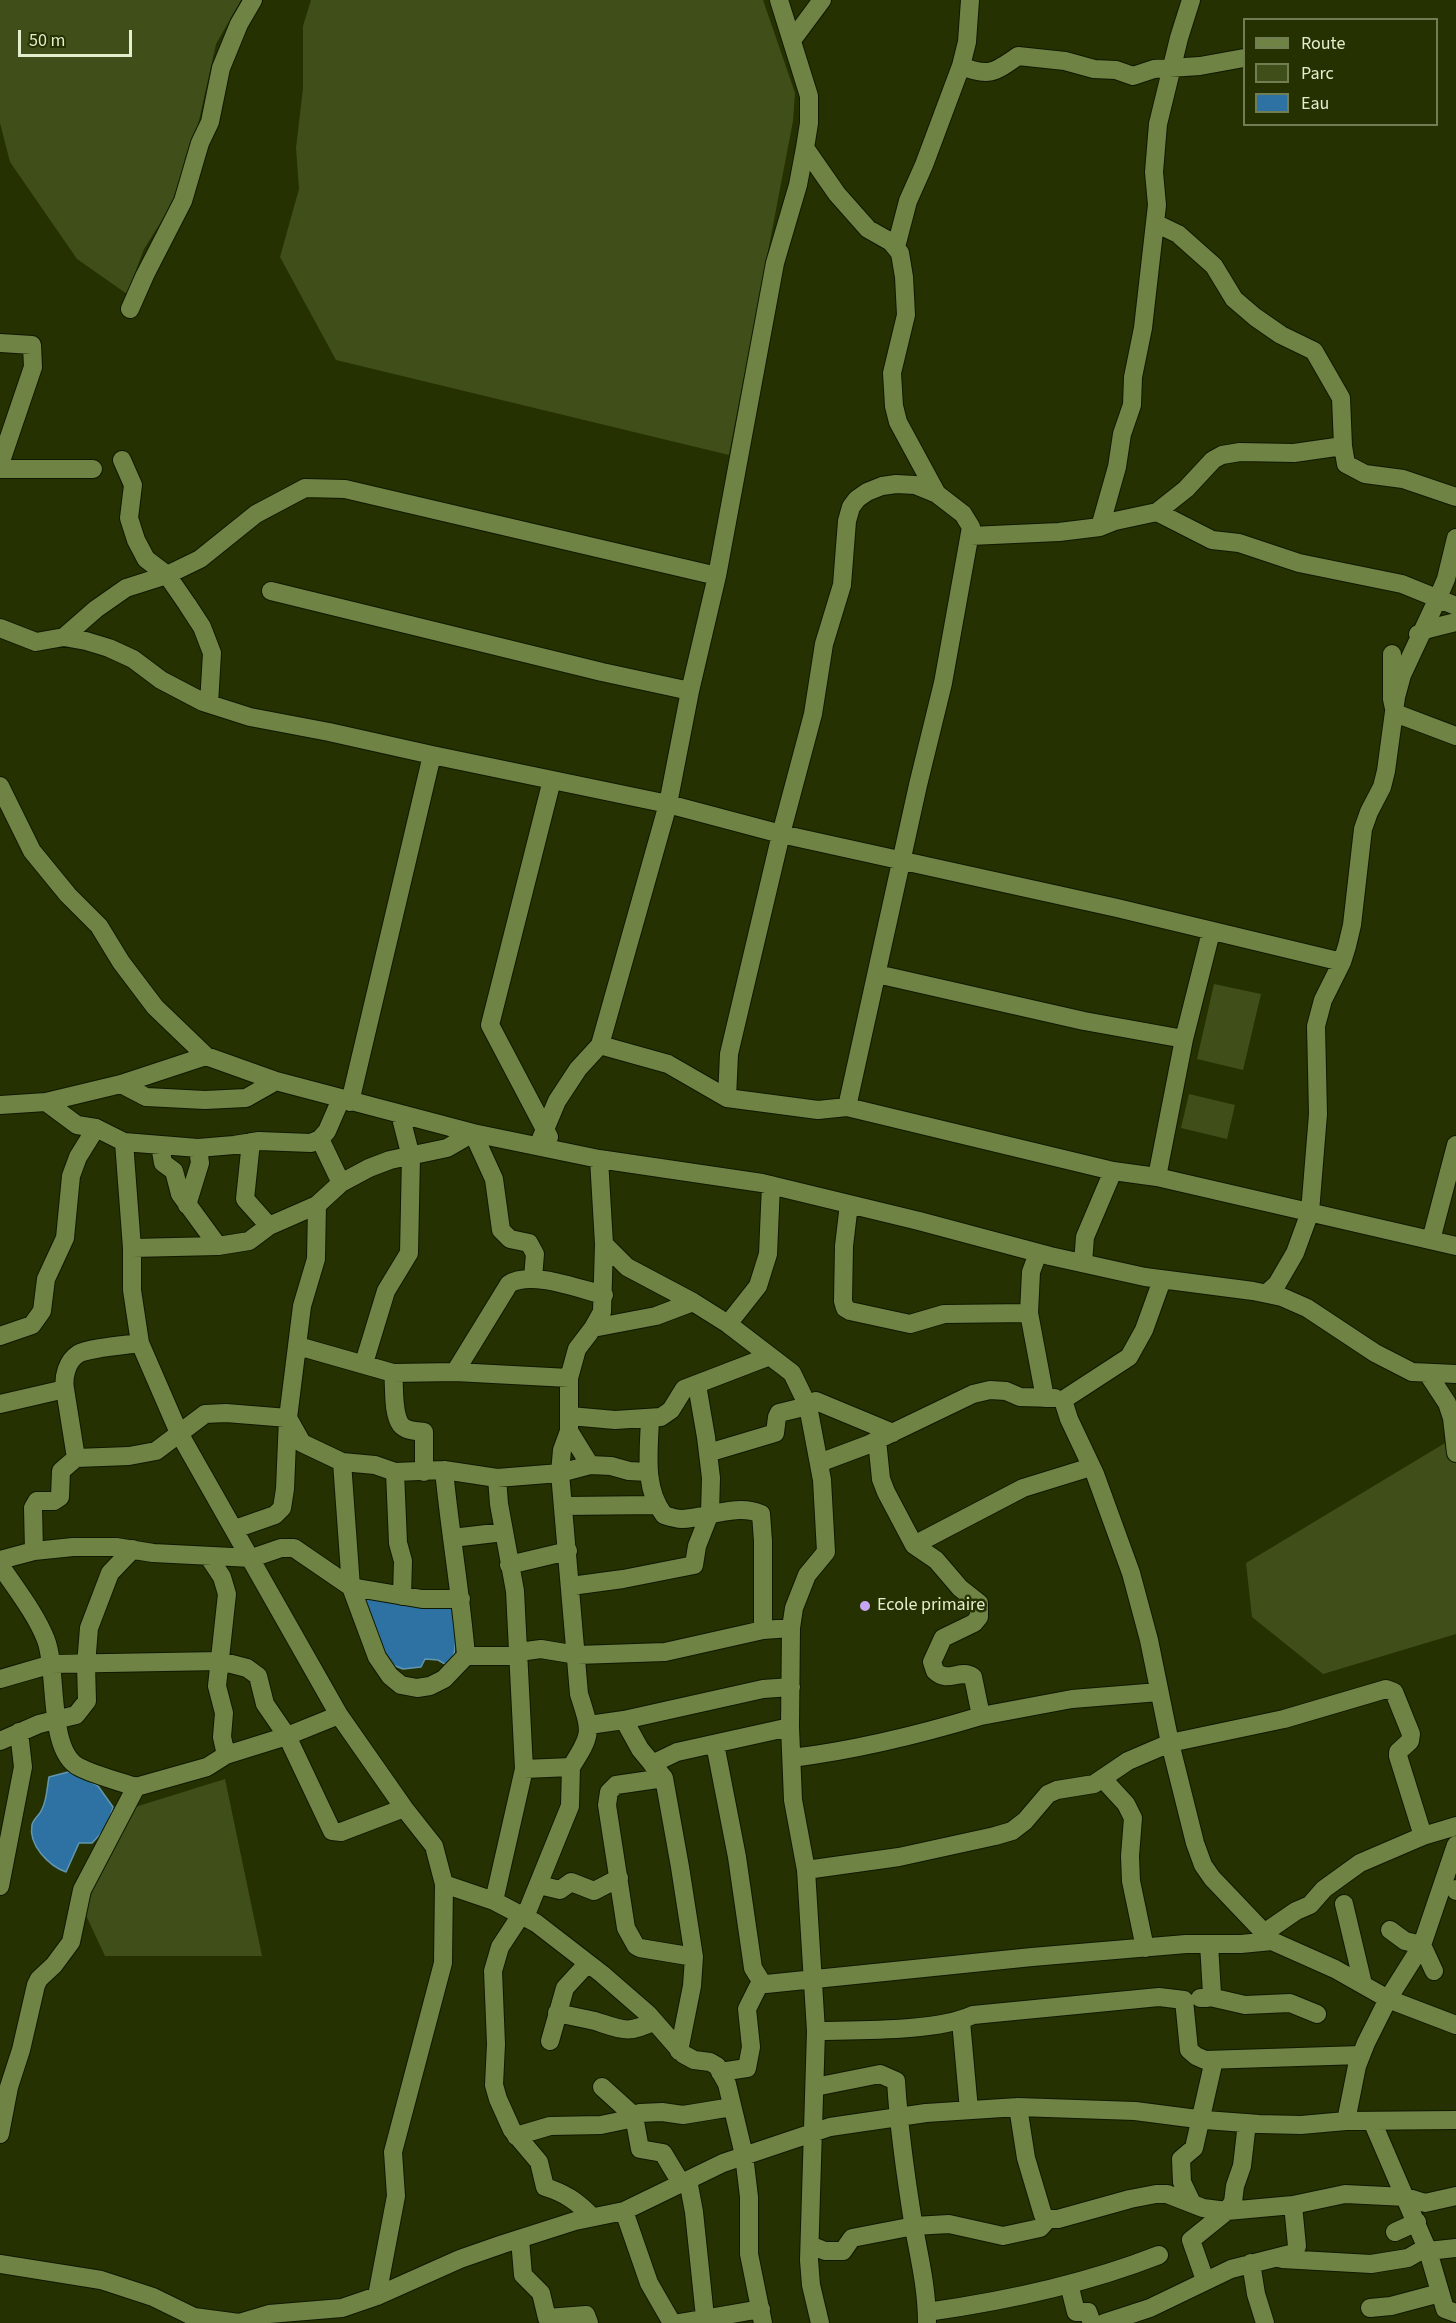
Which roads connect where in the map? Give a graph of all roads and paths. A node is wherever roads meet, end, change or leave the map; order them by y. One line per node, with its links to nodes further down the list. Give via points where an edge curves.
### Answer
1 (253, 0): 13 (street, via 222,68 210,122 183,201)
2 (779, 0): 6 (street)
3 (822, 0): 6 (street)
4 (970, 0): 8 (street)
5 (1191, 0): 9 (street)
6 (793, 39): 10 (street, via 809,96)
7 (1243, 57): 9 (street, via 1200,66)
8 (961, 66): 9 (street, via 980,73 999,69 1018,56 1065,61 1133,76); 12 (street, via 908,201)
9 (1173, 66): 11 (street, via 1156,136)
10 (805, 148): 12 (street, via 868,229); 26 (street, via 773,273)
11 (1155, 223): 15 (street, via 1178,234 1214,266 1234,299 1255,317 1314,351 1341,398); 22 (street, via 1132,405)
12 (896, 247): 19 (street, via 904,277 906,315 894,357 894,406 898,422)
13 (130, 309)
14 (0, 344): 17 (street, via 32,345 33,368)
15 (1343, 446): 20 (street, via 1346,464 1365,474 1402,479); 21 (street, via 1294,453 1222,455)
16 (122, 460): 25 (street, via 133,485 129,519 136,540 146,559)
17 (0, 466): 18 (street)
18 (93, 469)
19 (937, 494): 23 (street, via 968,520); 42 (street, via 915,485 882,486 867,492 851,507 842,585 826,631 813,714)
20 (1456, 497)
21 (1157, 512): 22 (street); 28 (street, via 1212,540 1239,543 1299,563 1402,584)
22 (1100, 527): 23 (street)
23 (970, 536): 43 (street, via 943,683)
24 (1456, 538): 28 (street)
25 (167, 575): 26 (street, via 200,559 256,514 305,488 345,489); 33 (street, via 126,588); 35 (street, via 202,627 212,653)
26 (717, 576): 34 (street)
27 (271, 591): 34 (street)
28 (1437, 600): 29 (street); 32 (street)
29 (1456, 606)
30 (1456, 622): 32 (street)
31 (0, 628): 33 (street, via 36,642)
32 (1422, 632): 36 (street, via 1402,675); 36 (street, via 1404,642 1378,668 1391,678)
33 (64, 637): 35 (street, via 133,659 161,680)
34 (690, 691): 41 (street)
35 (208, 704): 38 (street, via 250,717)
36 (1395, 713): 37 (street); 45 (street, via 1382,787 1363,829 1352,925)
37 (1456, 736)
38 (432, 755): 39 (street); 53 (street)
39 (552, 780): 41 (street); 60 (street, via 489,1025)
40 (0, 786): 49 (street, via 32,851 99,926 155,1007)
41 (668, 804): 42 (street); 48 (street)
42 (781, 834): 43 (street); 52 (street, via 729,1054)
43 (902, 860): 44 (street); 46 (street)
44 (1211, 932): 45 (street); 47 (street)
45 (1342, 962): 76 (street, via 1323,1000 1316,1026 1318,1114)
46 (877, 974): 47 (street, via 1084,1021); 56 (street)
47 (1184, 1039): 70 (street)
48 (600, 1045): 52 (street, via 668,1064); 60 (street, via 557,1101)
49 (206, 1056): 50 (street); 51 (street)
50 (276, 1081): 51 (street, via 246,1098 205,1100 146,1097); 53 (street)
51 (121, 1084): 54 (street)
52 (727, 1098): 56 (street, via 818,1110)
53 (346, 1100): 57 (street); 61 (street)
54 (46, 1102): 55 (street); 58 (street, via 78,1125)
55 (0, 1106)
56 (847, 1107): 69 (street)
57 (400, 1114): 59 (street); 67 (street)
58 (96, 1128): 62 (street); 93 (street, via 71,1176 64,1238 46,1279 42,1311 32,1325)
59 (473, 1133): 60 (street); 67 (street, via 447,1148); 85 (street, via 494,1179 501,1230 510,1239 529,1243 535,1254)
60 (542, 1138): 68 (street, via 557,1152)
61 (320, 1139): 63 (street, via 311,1143); 71 (street)
62 (124, 1142): 64 (street); 82 (street)
63 (251, 1142): 66 (street); 77 (street, via 245,1199)
64 (160, 1145): 66 (street); 74 (street, via 164,1163 174,1171)
65 (1456, 1145): 78 (street)
66 (198, 1148): 74 (street, via 200,1163)
67 (411, 1157): 71 (street, via 390,1160); 97 (street, via 409,1253 386,1291)
68 (599, 1159): 72 (street); 79 (street)
69 (1113, 1171): 70 (street); 84 (street, via 1085,1237)
70 (1157, 1177): 76 (street)
71 (341, 1183): 75 (street)
72 (771, 1185): 73 (street); 91 (street, via 768,1254 758,1286)
73 (849, 1204): 83 (street); 90 (street, via 844,1246 845,1308 910,1324 944,1314)
74 (187, 1205): 80 (street)
75 (317, 1205): 77 (street); 95 (street, via 316,1259 302,1306)
76 (1310, 1212): 78 (street); 87 (street, via 1295,1253 1277,1284)
77 (269, 1226): 80 (street, via 249,1240)
78 (1431, 1240): 81 (street)
79 (604, 1244): 88 (street); 89 (street, via 627,1267)
80 (218, 1246): 82 (street)
81 (1456, 1246)
82 (132, 1248): 94 (street, via 134,1309)
83 (1038, 1253): 84 (street); 90 (street, via 1031,1272)
84 (1083, 1263): 86 (street)
85 (533, 1278): 88 (street); 98 (street, via 509,1284)
86 (1162, 1280): 87 (street); 105 (street, via 1144,1330 1129,1357)
87 (1267, 1293): 100 (street, via 1307,1308 1375,1353 1412,1372)
88 (604, 1295): 92 (street, via 602,1312)
89 (693, 1302): 91 (street); 92 (street, via 656,1316)
90 (1029, 1313): 105 (street)
91 (728, 1324): 96 (street)
92 (593, 1328): 102 (street, via 577,1349)
93 (0, 1336)
94 (140, 1343): 104 (street, via 79,1353 64,1380); 111 (street)
95 (298, 1346): 97 (street); 108 (street)
96 (770, 1356): 103 (street); 107 (street, via 792,1373)
97 (364, 1363): 99 (street)
98 (455, 1372): 99 (street); 102 (street)
99 (393, 1373): 122 (street, via 401,1424 423,1432)
100 (1428, 1374): 101 (street); 114 (street, via 1447,1403)
101 (1456, 1374)
102 (569, 1378): 110 (street)
103 (697, 1385): 109 (street, via 684,1389 664,1416); 113 (street)
104 (65, 1389): 106 (street); 115 (street)
105 (1054, 1399): 112 (street, via 990,1390 973,1394); 119 (street, via 1069,1419)
106 (0, 1404)
107 (808, 1406): 112 (street, via 816,1401); 113 (street, via 779,1413 775,1432); 117 (street)
108 (288, 1418): 111 (street, via 205,1414); 116 (street, via 302,1443); 129 (street, via 282,1508 274,1515)
109 (650, 1419): 110 (street); 123 (street)
110 (569, 1423): 118 (street); 124 (street, via 561,1450)
111 (179, 1433): 115 (street, via 156,1451); 129 (street)
112 (885, 1436): 117 (street); 132 (street, via 881,1479)
113 (708, 1453): 128 (street)
114 (1456, 1453)
115 (76, 1458): 134 (street, via 61,1471 60,1497 37,1501 33,1508)
116 (342, 1462): 121 (street, via 375,1465); 142 (street)
117 (819, 1463): 145 (street, via 826,1552 807,1575)
118 (590, 1465): 123 (street); 124 (street)
119 (1091, 1467): 132 (street, via 1023,1488); 155 (street, via 1131,1573)
120 (444, 1470): 122 (street); 125 (street); 131 (street)
121 (395, 1472): 122 (street); 143 (street)
122 (423, 1472)
123 (648, 1472): 126 (street)
124 (560, 1473): 125 (street); 127 (street)
125 (498, 1478): 130 (street)
126 (656, 1505): 127 (street); 128 (street, via 664,1515 677,1519)
127 (564, 1506): 135 (street)
128 (710, 1513): 141 (street, via 694,1564); 146 (street, via 761,1514)
129 (235, 1528): 137 (street)
130 (504, 1532): 131 (street); 140 (street)
131 (452, 1538): 144 (street)
132 (914, 1545): 157 (street, via 936,1560 979,1603 979,1617 974,1623 943,1638 932,1667 949,1678 970,1674 973,1677)
133 (133, 1549): 134 (street, via 73,1546); 136 (street); 152 (street, via 110,1573 89,1628)
134 (34, 1551): 138 (street)
135 (568, 1551): 140 (street); 141 (street)
136 (208, 1556): 137 (street); 150 (street, via 222,1577 227,1594)
137 (252, 1558): 142 (street, via 281,1548 294,1548); 156 (street)
138 (0, 1560)
139 (0, 1565): 151 (street, via 32,1613 46,1640)
140 (509, 1565): 147 (street)
141 (572, 1586): 148 (street)
142 (351, 1587): 143 (street); 149 (street, via 377,1657 401,1685 430,1686 444,1679)
143 (402, 1596): 144 (street)
144 (461, 1599): 149 (street)
145 (791, 1628): 146 (street); 154 (street)
146 (763, 1630): 148 (street, via 665,1652)
147 (519, 1652): 148 (street, via 541,1649); 149 (street, via 509,1656); 170 (street)
148 (577, 1655): 160 (street, via 579,1694)
149 (466, 1656)
150 (220, 1661): 152 (street); 163 (street, via 247,1668 258,1676 265,1704); 167 (street, via 218,1686)
151 (52, 1664): 152 (street); 153 (street); 158 (street)
152 (86, 1665): 158 (street, via 87,1701 76,1715)
153 (0, 1679)
154 (791, 1687): 159 (street, via 763,1689); 161 (street)
155 (1159, 1692): 157 (street, via 1072,1699); 165 (street)
156 (339, 1715): 163 (street); 174 (street)
157 (981, 1716): 168 (street, via 851,1750)
158 (56, 1720): 162 (street); 173 (street, via 63,1748 77,1766)
159 (624, 1720): 160 (street); 171 (street)
160 (589, 1725): 169 (street, via 587,1743)
161 (790, 1727): 166 (street); 168 (street)
162 (20, 1732): 164 (street); 182 (street, via 23,1767)
163 (287, 1736): 167 (street); 174 (street, via 332,1831 341,1832)
164 (0, 1741)
165 (1170, 1743): 172 (street, via 1128,1761); 176 (street, via 1284,1719 1391,1689 1412,1734 1398,1756); 187 (street, via 1203,1865)
166 (715, 1744): 171 (street, via 677,1752); 195 (street, via 753,1968)
167 (226, 1755): 173 (street, via 207,1767)
168 (792, 1758): 178 (street, via 793,1800)
169 (572, 1767): 170 (street); 181 (street, via 570,1806)
170 (524, 1769): 183 (street)
171 (658, 1771): 179 (street, via 616,1785 609,1792 607,1805); 191 (street)
172 (1103, 1779): 178 (street, via 1086,1787 1048,1794 1012,1831 899,1857); 190 (street, via 1133,1818 1131,1881)
173 (136, 1787): 224 (street, via 82,1890 71,1942 36,1985)
174 (404, 1809): 180 (street, via 434,1846)
175 (1456, 1826): 176 (street)
176 (1423, 1836): 187 (street, via 1360,1863)
177 (1456, 1845): 189 (street)
178 (806, 1870): 194 (street)
179 (619, 1878): 181 (street, via 594,1891 571,1882 560,1890); 191 (street, via 626,1928 636,1946)
180 (444, 1884): 183 (street); 249 (street, via 443,1963 393,2151 396,2196)
181 (539, 1885): 185 (street)
182 (0, 1886)
183 (494, 1901): 185 (street)
184 (1344, 1904): 196 (street)
185 (523, 1916): 192 (street); 225 (street, via 500,1947 492,1982 494,2085)
186 (1390, 1930): 189 (street, via 1404,1941)
187 (1268, 1937): 188 (street); 196 (street)
188 (1209, 1944): 190 (street); 197 (street)
189 (1422, 1945): 193 (street); 198 (street)
190 (1145, 1948): 194 (street)
191 (694, 1958): 207 (street)
192 (587, 1964): 200 (street, via 567,1985); 202 (street)
193 (1434, 1971)
194 (813, 1979): 195 (street, via 774,1984); 205 (street)
195 (761, 1981): 210 (street, via 747,2009 751,2047 747,2068)
196 (1363, 1984): 198 (street)
197 (1210, 1997): 199 (street); 201 (street, via 1245,2005 1290,2003)
198 (1388, 1999): 204 (street); 208 (street)
199 (1184, 2000): 203 (street, via 1143,1997 973,2015); 209 (street, via 1189,2050 1205,2060)
200 (557, 2013): 202 (street, via 620,2030 639,2029); 206 (street)
201 (1317, 2014)
202 (654, 2021): 207 (street)
203 (961, 2021): 205 (street); 215 (street)
204 (1456, 2025)
205 (816, 2031): 212 (street)
206 (550, 2041)
207 (679, 2051): 210 (street, via 691,2059 714,2063)
208 (1361, 2055): 209 (street); 220 (street)
209 (1214, 2060): 218 (street)
210 (720, 2072): 213 (street)
211 (602, 2087): 216 (street)
212 (815, 2087): 217 (street, via 880,2074 896,2081); 223 (street)
213 (732, 2107): 216 (street, via 683,2115 662,2112); 226 (street)
214 (1018, 2107): 215 (street); 218 (street, via 1135,2111); 235 (street, via 1026,2158 1043,2215)
215 (969, 2110): 217 (street)
216 (634, 2116): 225 (street, via 601,2125 550,2126); 227 (street, via 640,2149 663,2153)
217 (898, 2117): 223 (street); 237 (street)
218 (1201, 2119): 222 (street); 230 (street, via 1194,2148 1181,2159 1182,2182)
219 (1456, 2120): 221 (street)
220 (1346, 2121): 221 (street); 222 (street, via 1301,2125)
221 (1372, 2121): 229 (street)
222 (1247, 2123): 233 (street, via 1242,2166)
223 (813, 2132): 226 (street); 240 (street)
224 (0, 2134)
225 (516, 2136): 234 (street, via 539,2162 544,2187 578,2201)
226 (744, 2155): 227 (street); 252 (street, via 749,2254)
227 (684, 2182): 232 (street); 253 (street, via 694,2212)
228 (1456, 2196): 229 (street, via 1425,2203)
229 (1406, 2197): 231 (street, via 1346,2194); 236 (street)
230 (1192, 2204): 233 (street); 235 (street, via 1156,2194)
231 (1293, 2205): 233 (street); 244 (street, via 1297,2250)
232 (624, 2211): 234 (street); 257 (street, via 649,2283)
233 (1227, 2211): 247 (street, via 1191,2240)
234 (592, 2217): 239 (street)
235 (1048, 2219): 237 (street, via 1040,2228 1003,2236 949,2224)
236 (1417, 2222): 238 (street); 242 (street)
237 (914, 2226): 240 (street, via 852,2238 843,2251 825,2251); 254 (street, via 927,2296)
238 (1395, 2232)
239 (520, 2239): 249 (street, via 460,2259); 256 (street, via 523,2275 541,2293 547,2318 586,2315)
240 (810, 2245): 259 (street, via 809,2273)
241 (1456, 2248): 242 (street)
242 (1428, 2249): 244 (street, via 1408,2258 1371,2264); 251 (street)
243 (1159, 2255): 248 (street)
244 (1271, 2259): 246 (street)
245 (0, 2264): 255 (street, via 101,2280 153,2297)
246 (1251, 2264): 247 (street); 262 (street)
247 (1205, 2280): 261 (street, via 1150,2308)
248 (1069, 2284): 254 (street); 260 (street, via 1076,2312 1088,2312)
249 (377, 2296): 255 (street, via 333,2310 268,2314 239,2322)
250 (1370, 2308): 251 (street)
251 (1450, 2311)
252 (762, 2316): 253 (street)
253 (705, 2318): 258 (street)
254 (927, 2318)
255 (194, 2320)
256 (589, 2323)
257 (672, 2323)
258 (679, 2323)
259 (820, 2323)
260 (1092, 2323)
261 (1104, 2323)
262 (1265, 2323)

